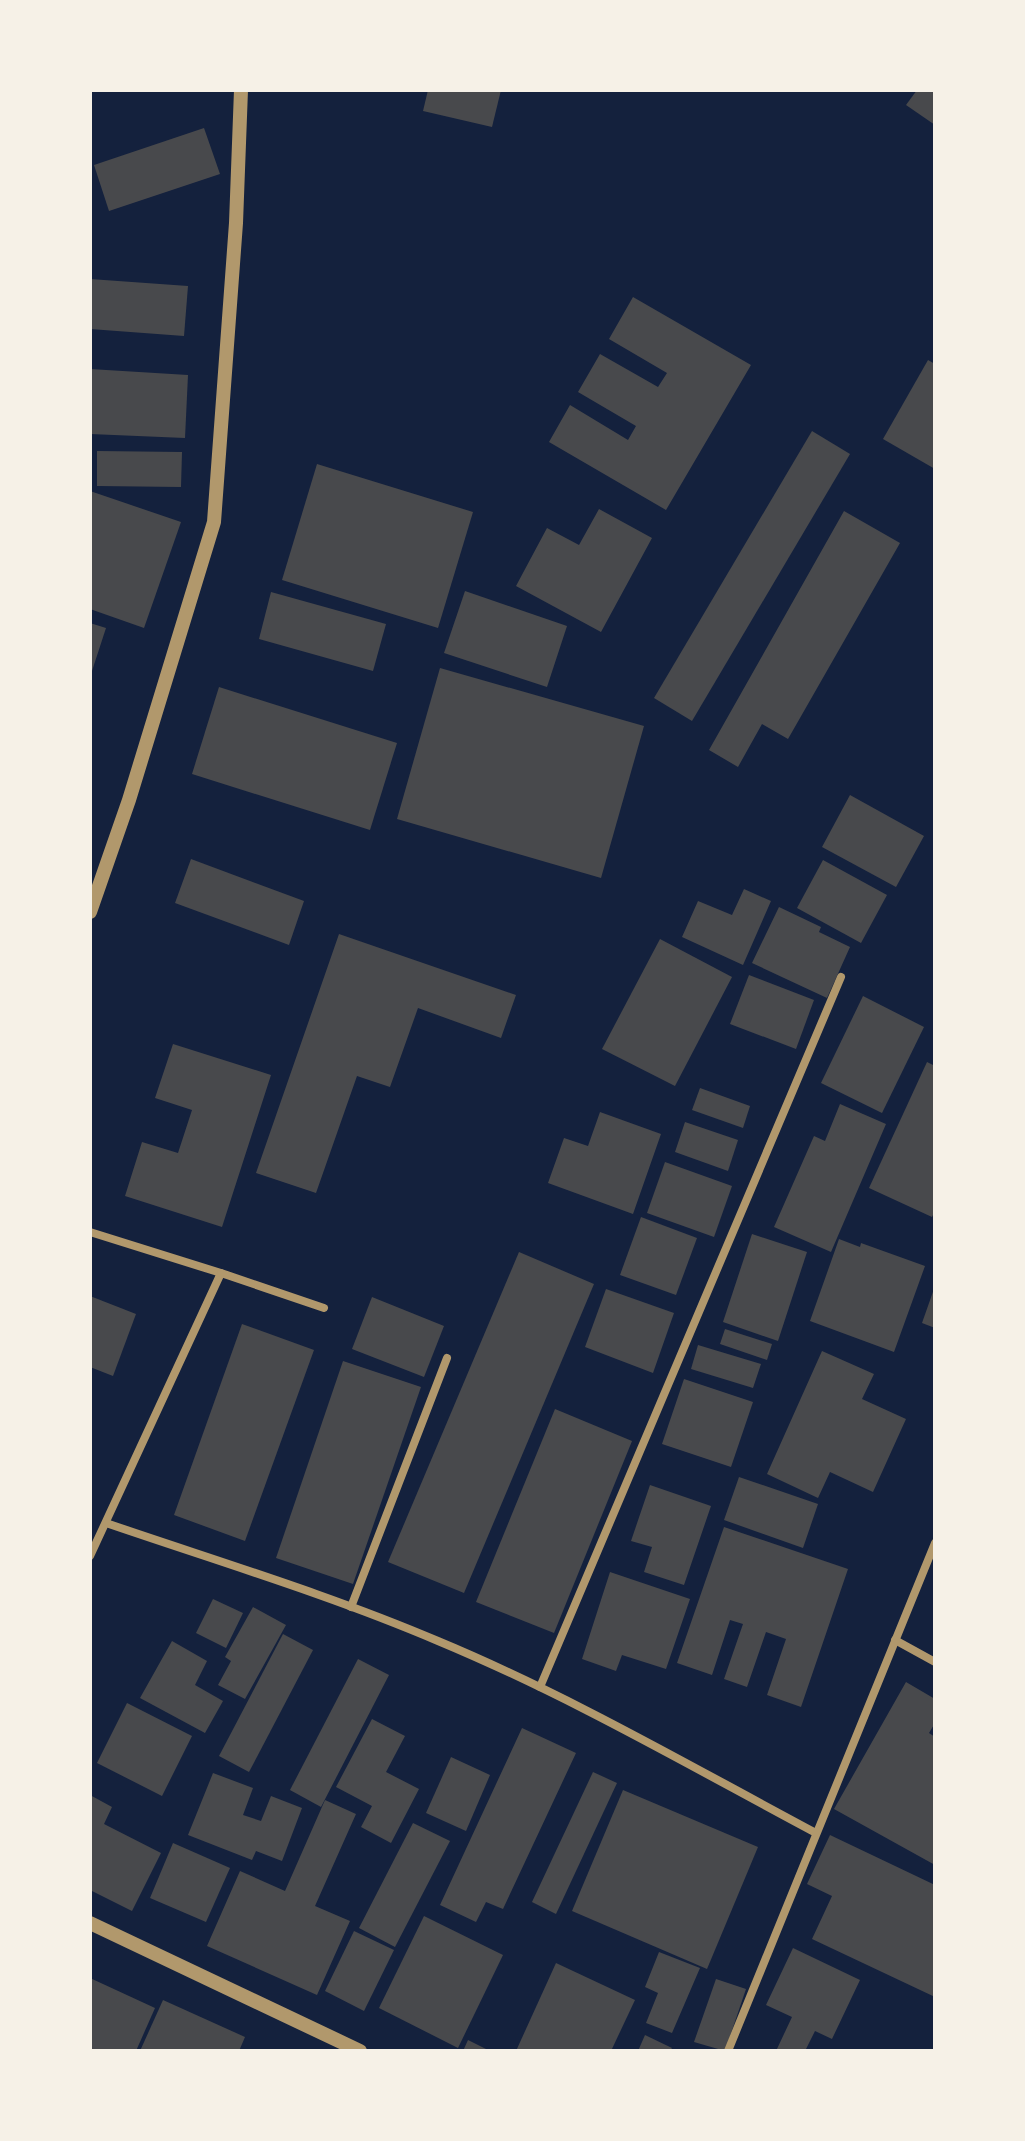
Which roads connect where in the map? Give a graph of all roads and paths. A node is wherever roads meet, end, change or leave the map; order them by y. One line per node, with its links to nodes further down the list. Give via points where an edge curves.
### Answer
1 (241, 90): 2 (street, via 214,522)
2 (90, 912)
3 (841, 977): 14 (street)
4 (90, 1232): 5 (street)
5 (221, 1273): 6 (street); 8 (street)
6 (324, 1308)
7 (447, 1358): 11 (street)
8 (106, 1523): 10 (street); 11 (street)
9 (935, 1543): 12 (street)
10 (90, 1556)
11 (351, 1607): 14 (street)
12 (895, 1640): 13 (street); 15 (street)
13 (935, 1662)
14 (540, 1687): 15 (street)
15 (816, 1833): 18 (street)
16 (90, 1923): 17 (street)
17 (360, 2051)
18 (728, 2051)

